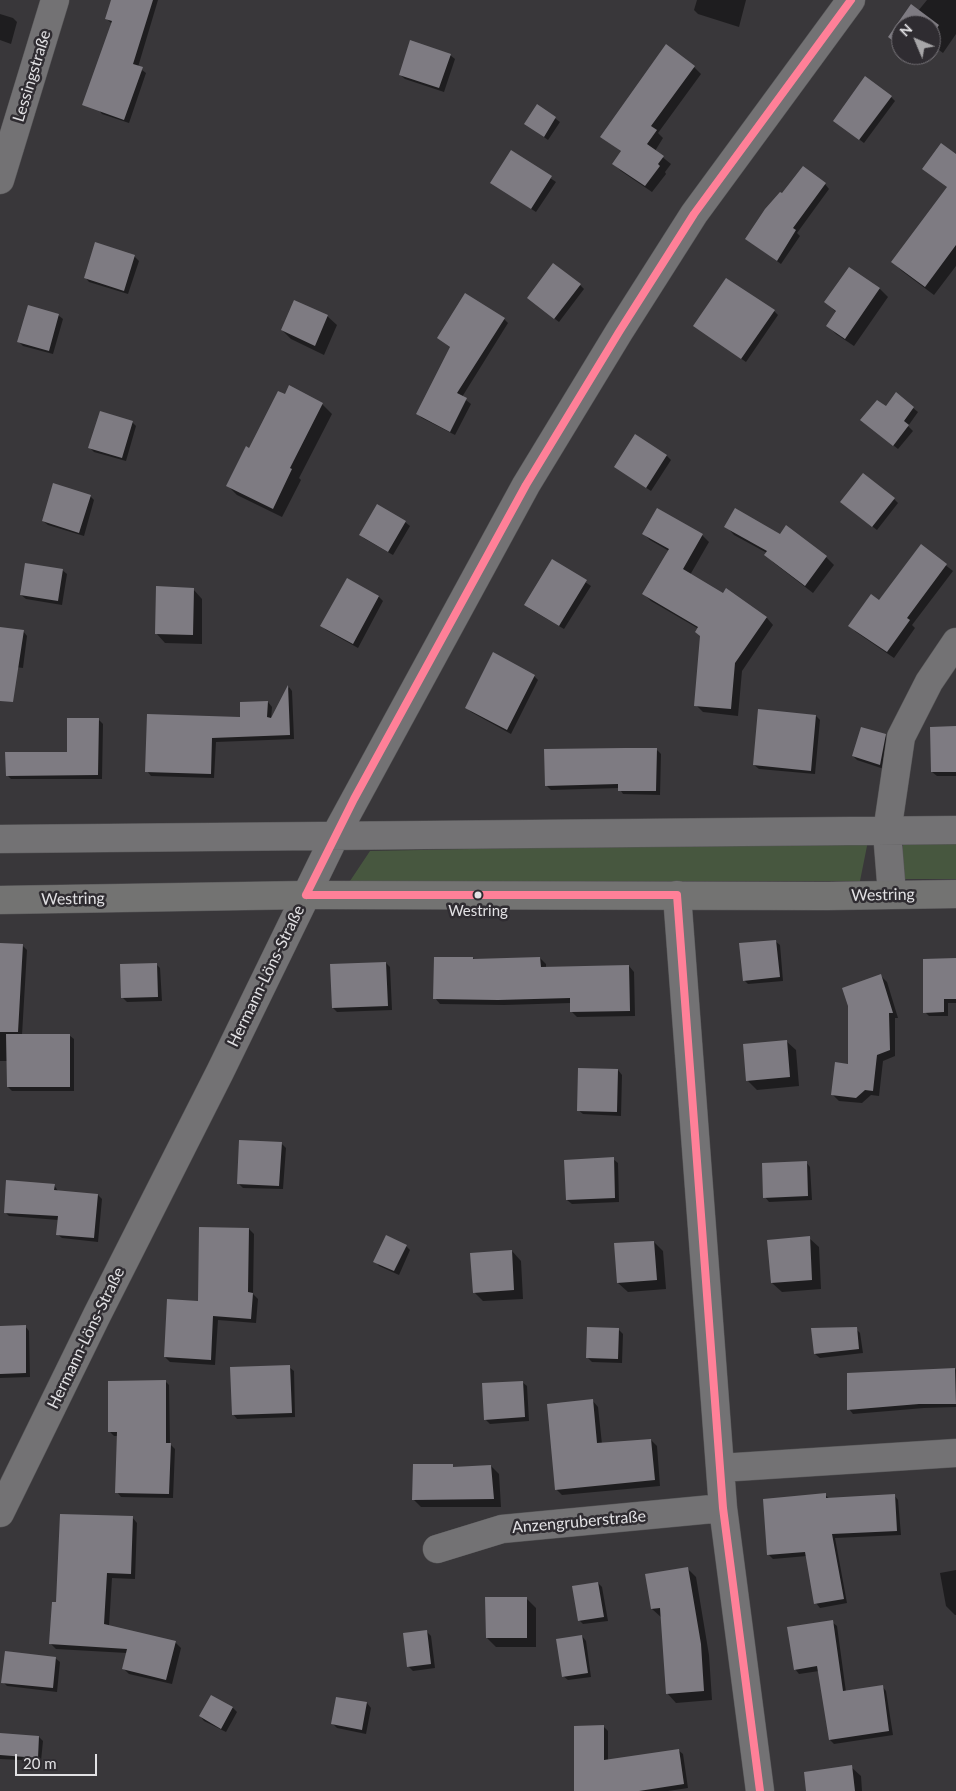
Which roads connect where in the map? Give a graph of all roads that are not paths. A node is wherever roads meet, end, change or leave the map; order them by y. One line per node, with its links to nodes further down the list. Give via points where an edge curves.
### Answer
1 (55, 0): 3 (street, Lessingstraße)
2 (851, 0): 7 (street, Hermann-Löns-Straße, via 694,214 619,332 522,494)
3 (0, 180)
4 (956, 642): 6 (street, via 929,682 901,737)
5 (956, 830): 6 (street)
6 (887, 832): 7 (street); 9 (street)
7 (335, 836): 8 (street); 11 (street, Hermann-Löns-Straße)
8 (0, 839)
9 (892, 894): 10 (street, Westring); 12 (street, Westring)
10 (956, 894)
11 (306, 895): 12 (street, Westring); 13 (street, Westring); 17 (street, Hermann-Löns-Straße)
12 (677, 895): 15 (street)
13 (0, 900)
14 (956, 1453): 15 (street)
15 (720, 1468): 16 (street)
16 (723, 1508): 18 (street, Anzengruberstraße, via 502,1529); 19 (street)
17 (0, 1513)
18 (436, 1549)
19 (760, 1791)

